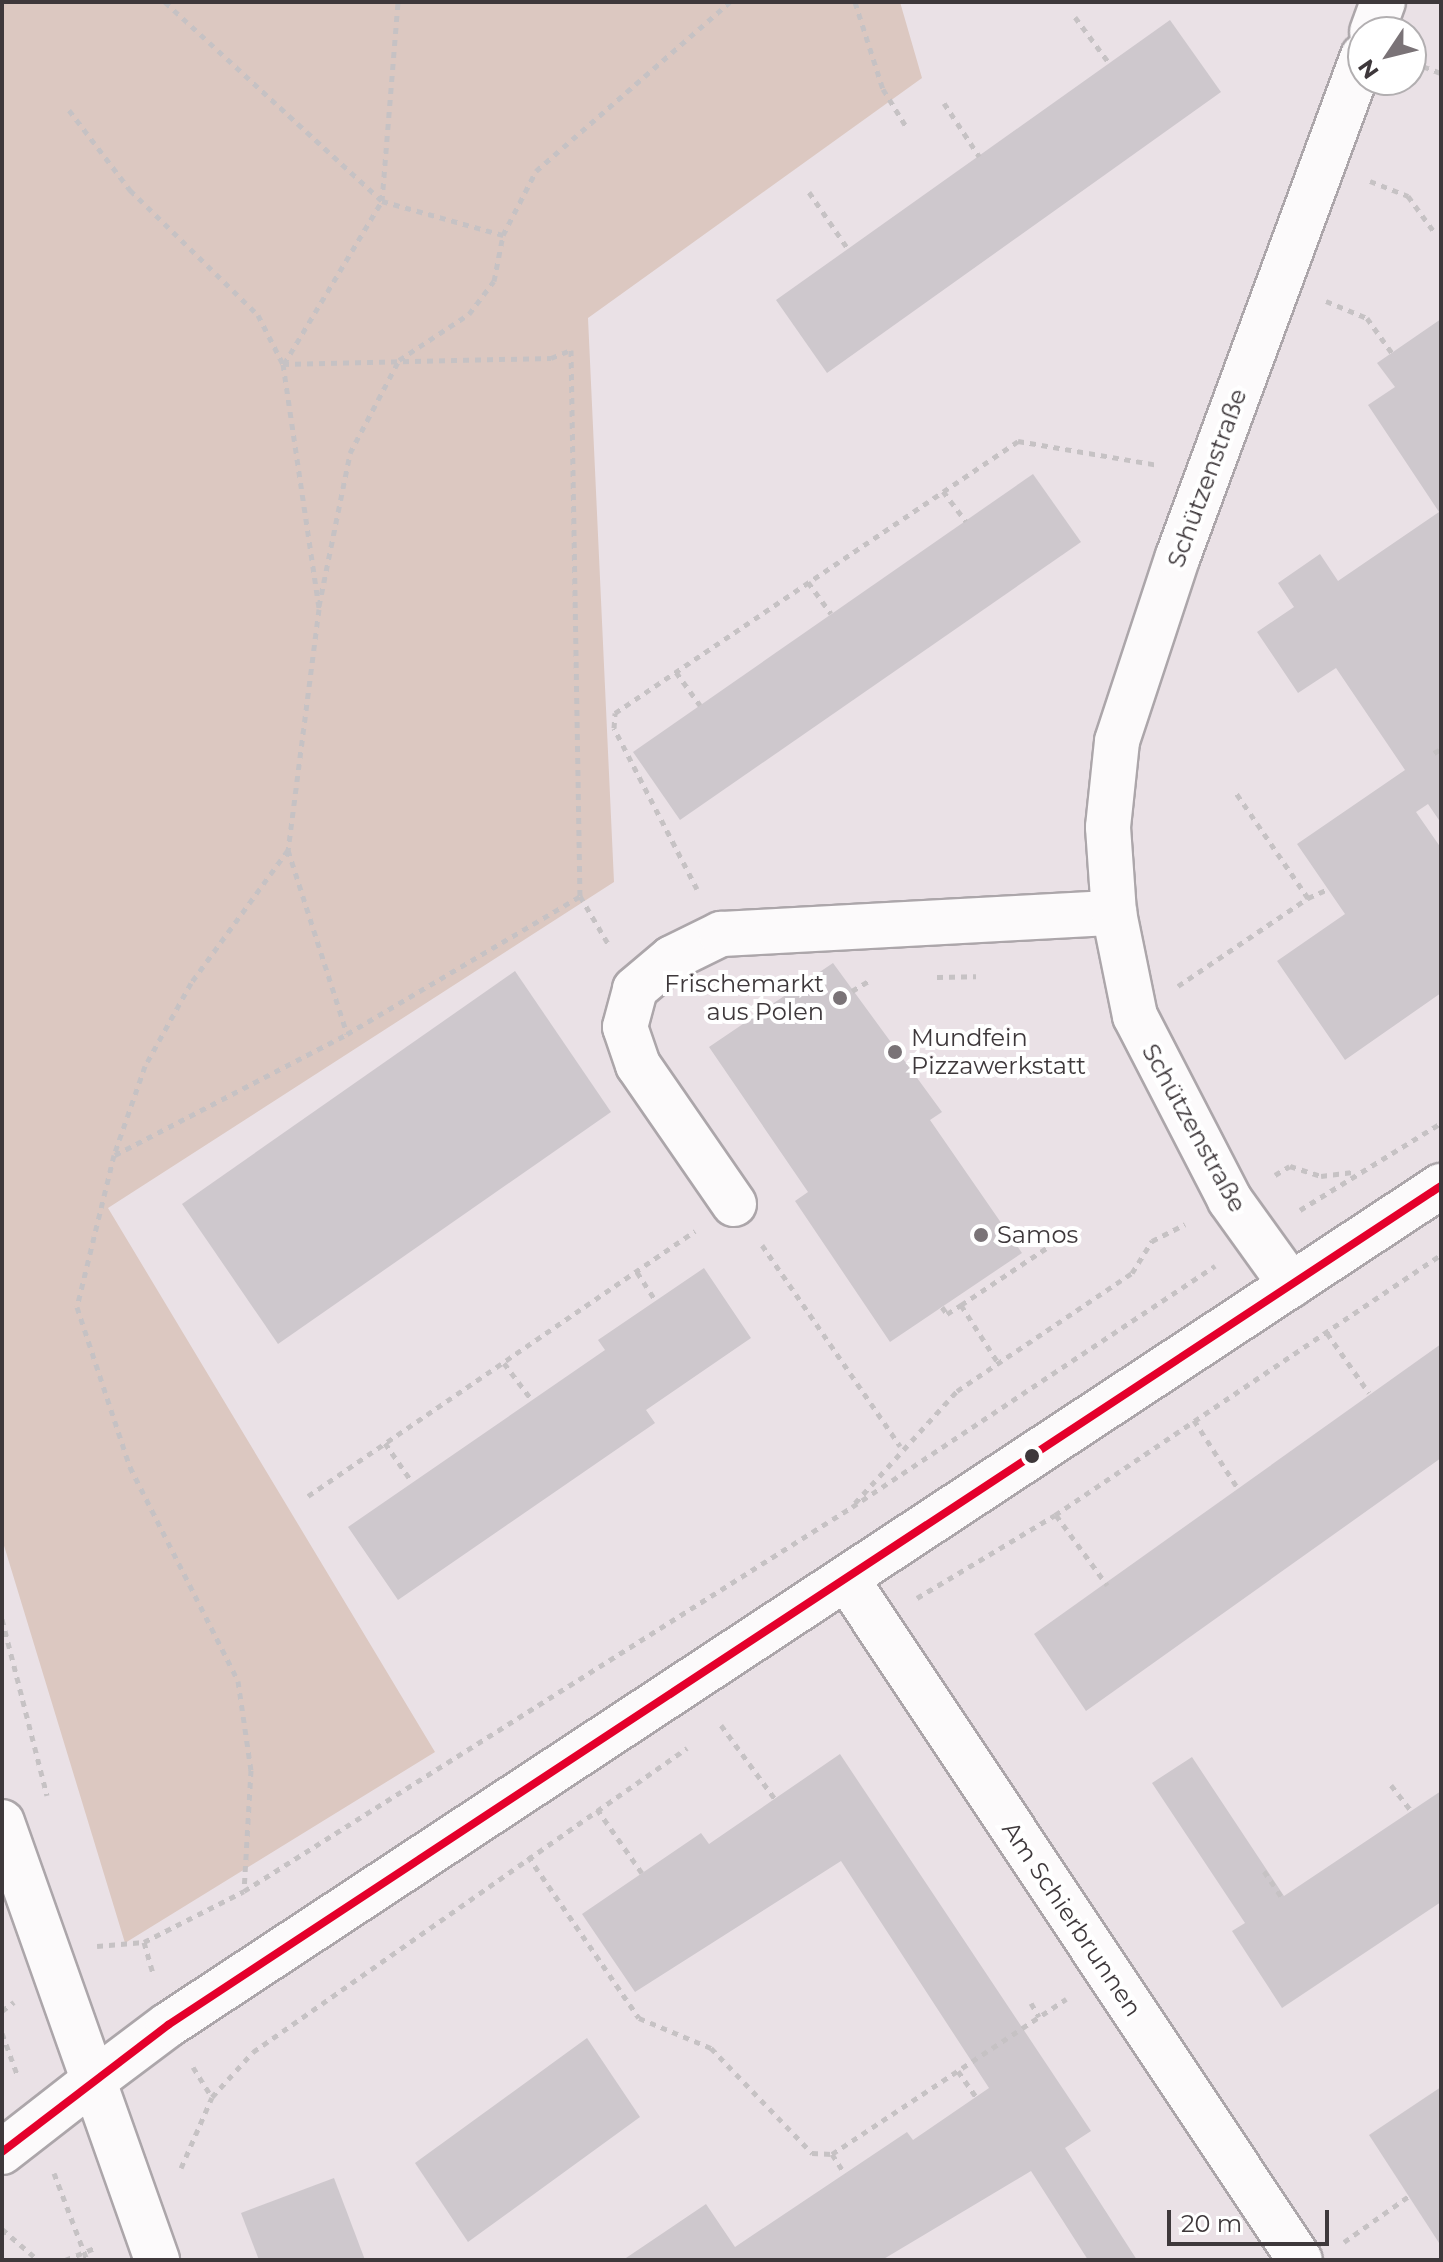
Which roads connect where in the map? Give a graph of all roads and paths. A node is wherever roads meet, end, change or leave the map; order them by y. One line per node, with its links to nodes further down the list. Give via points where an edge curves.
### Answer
1 (165, 2): 14 (path)
2 (398, 2): 14 (path)
3 (730, 2): 16 (path, via 536,171)
4 (855, 2): 10 (path, via 883,89)
5 (1075, 17): 6 (path)
6 (1109, 63)
7 (1348, 96): 12 (street, Schützenstraße)
8 (944, 103): 11 (path)
9 (69, 110): 21 (path, via 130,190 258,315)
10 (907, 128)
11 (979, 156)
12 (1324, 162): 15 (path, via 1408,196); 18 (street, Schützenstraße)
13 (809, 192): 17 (path)
14 (382, 201): 16 (path); 21 (path)
15 (1435, 233)
16 (503, 235): 20 (path, via 494,281 469,314)
17 (848, 249)
18 (1279, 282): 19 (path, via 1367,318); 22 (street, Schützenstraße)
19 (1392, 353)
20 (399, 360): 21 (path); 26 (path, via 350,453); 35 (path, via 551,358 571,350)
21 (283, 364): 26 (path)
22 (1208, 474): 23 (path, via 1018,441); 37 (street, Schützenstraße, via 1117,741 1108,827)
23 (943, 491): 24 (path); 25 (path)
24 (966, 521)
25 (808, 582): 27 (path); 28 (path)
26 (319, 609): 33 (path)
27 (831, 614)
28 (676, 672): 29 (path); 38 (path, via 615,713 614,728)
29 (700, 705)
30 (1441, 749): 31 (path)
31 (1434, 753)
32 (1234, 790): 36 (path)
33 (288, 850): 45 (path); 47 (path, via 191,983 145,1066)
34 (1328, 889): 36 (path)
35 (580, 896): 42 (path); 45 (path)
36 (1308, 898): 44 (path)
37 (1114, 913): 38 (street); 44 (street, Schützenstraße)
38 (721, 934): 42 (street, via 672,958)
39 (976, 976): 40 (path)
40 (932, 977)
41 (888, 978): 43 (path)
42 (635, 989): 51 (street, via 625,1027 638,1065)
43 (852, 991)
44 (1135, 1016): 50 (street, Schützenstraße)
45 (347, 1034): 47 (path)
46 (1441, 1123): 48 (path)
47 (114, 1155): 92 (path, via 77,1307 130,1467 238,1681 251,1770)
48 (1357, 1172): 50 (path, via 1321,1176 1290,1166); 52 (path)
49 (1441, 1186): 56 (street)
50 (1230, 1200): 52 (street, Schützenstraße); 63 (path, via 1152,1241 1132,1273)
51 (734, 1204): 55 (path); 69 (path)
52 (1258, 1238): 56 (street, Schützenstraße); 73 (path)
53 (1051, 1245): 58 (path)
54 (1441, 1255): 62 (path)
55 (637, 1272): 59 (path); 64 (path)
56 (1291, 1285): 75 (street)
57 (969, 1289): 58 (path)
58 (974, 1296): 60 (path)
59 (656, 1301)
60 (961, 1305): 61 (path, via 947,1314); 63 (path)
61 (942, 1307)
62 (1327, 1333): 65 (path); 67 (path)
63 (997, 1361): 69 (path)
64 (504, 1363): 66 (path); 68 (path)
65 (1369, 1393)
66 (532, 1400)
67 (1194, 1420): 71 (path); 74 (path)
68 (385, 1443): 70 (path); 72 (path)
69 (900, 1446): 73 (path)
70 (412, 1482)
71 (1239, 1490)
72 (308, 1496)
73 (852, 1507): 92 (path)
74 (1055, 1515): 76 (path); 78 (path)
75 (846, 1578): 78 (street, Am Schierbrunnen); 99 (street)
76 (1107, 1585)
77 (2, 1619): 87 (path)
78 (876, 1623): 95 (street, Am Schierbrunnen)
79 (733, 1717): 80 (path)
80 (721, 1725): 81 (path); 84 (path)
81 (709, 1733)
82 (697, 1742): 85 (path)
83 (1391, 1785): 86 (path)
84 (775, 1799)
85 (597, 1809): 89 (path); 91 (path)
86 (1411, 1811)
87 (52, 1813)
88 (2, 1822): 99 (street)
89 (528, 1856): 103 (path, via 639,2018 711,2048 812,2153); 105 (path, via 253,2052 193,2127)
90 (1264, 1871): 93 (path)
91 (642, 1873)
92 (244, 1891): 94 (path, via 144,1942)
93 (1282, 1898)
94 (86, 1946)
95 (1108, 1973): 97 (path); 109 (street, Am Schierbrunnen)
96 (1031, 2003): 97 (path)
97 (1039, 2017): 98 (path)
98 (958, 2071): 100 (path); 103 (path)
99 (92, 2082): 101 (street); 113 (street)
100 (976, 2097)
101 (37, 2127): 102 (street); 108 (path)
102 (2, 2152)
103 (832, 2154): 104 (path)
104 (845, 2174)
105 (180, 2177)
106 (1409, 2196): 109 (path)
107 (2, 2229): 110 (path)
108 (84, 2253): 111 (path); 112 (path)
109 (1316, 2255)
110 (38, 2260)
111 (65, 2260)
112 (87, 2260)
113 (157, 2260)

